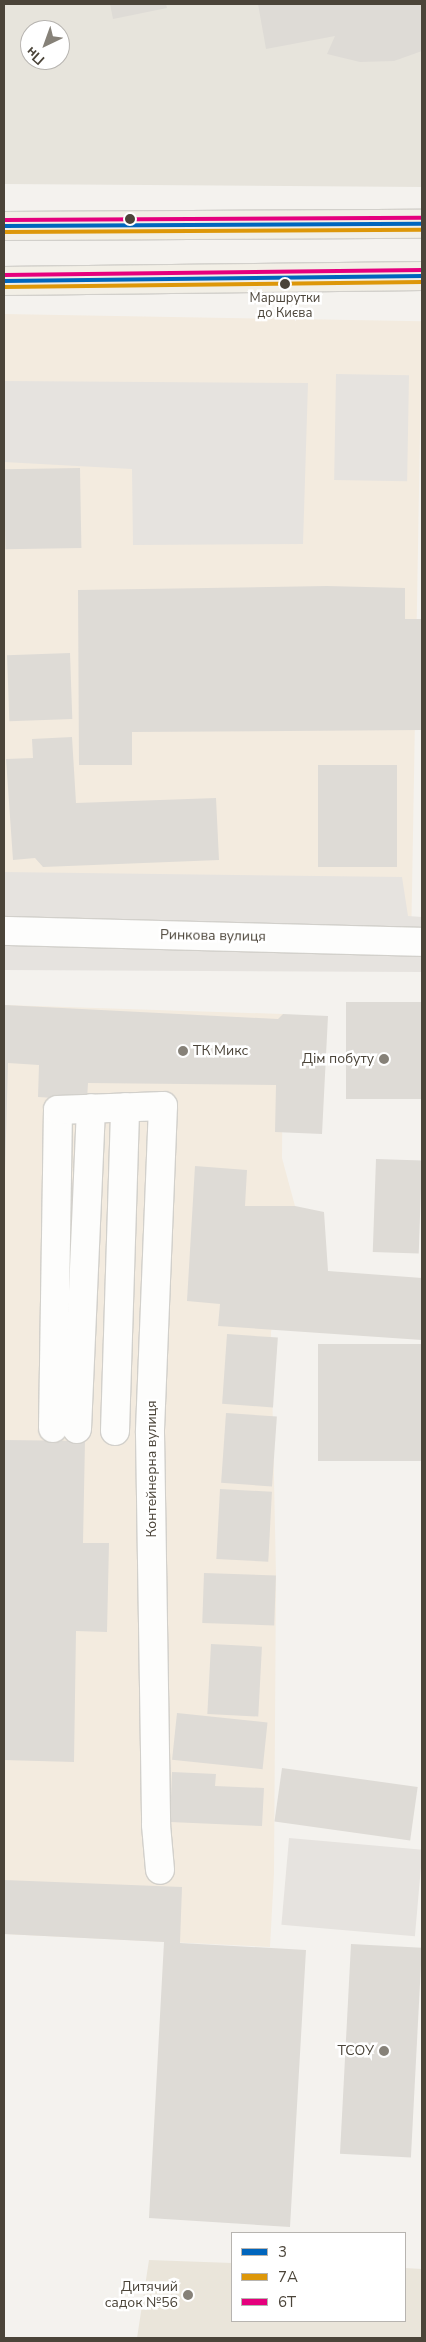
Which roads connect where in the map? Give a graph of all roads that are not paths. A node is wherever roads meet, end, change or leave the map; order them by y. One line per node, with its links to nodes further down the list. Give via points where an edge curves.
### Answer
1 (422, 224): 2 (main road)
2 (4, 226)
3 (422, 276): 4 (main road)
4 (4, 281)
5 (4, 932): 6 (street, Ринкова вулиця)
6 (422, 942)
7 (125, 1107): 8 (street, Контейнерна вулиця, via 58,1110); 9 (street); 10 (street, Контейнерна вулиця, via 162,1106 150,1433 156,1825)
8 (65, 1428)
9 (115, 1431)
10 (160, 1870)

